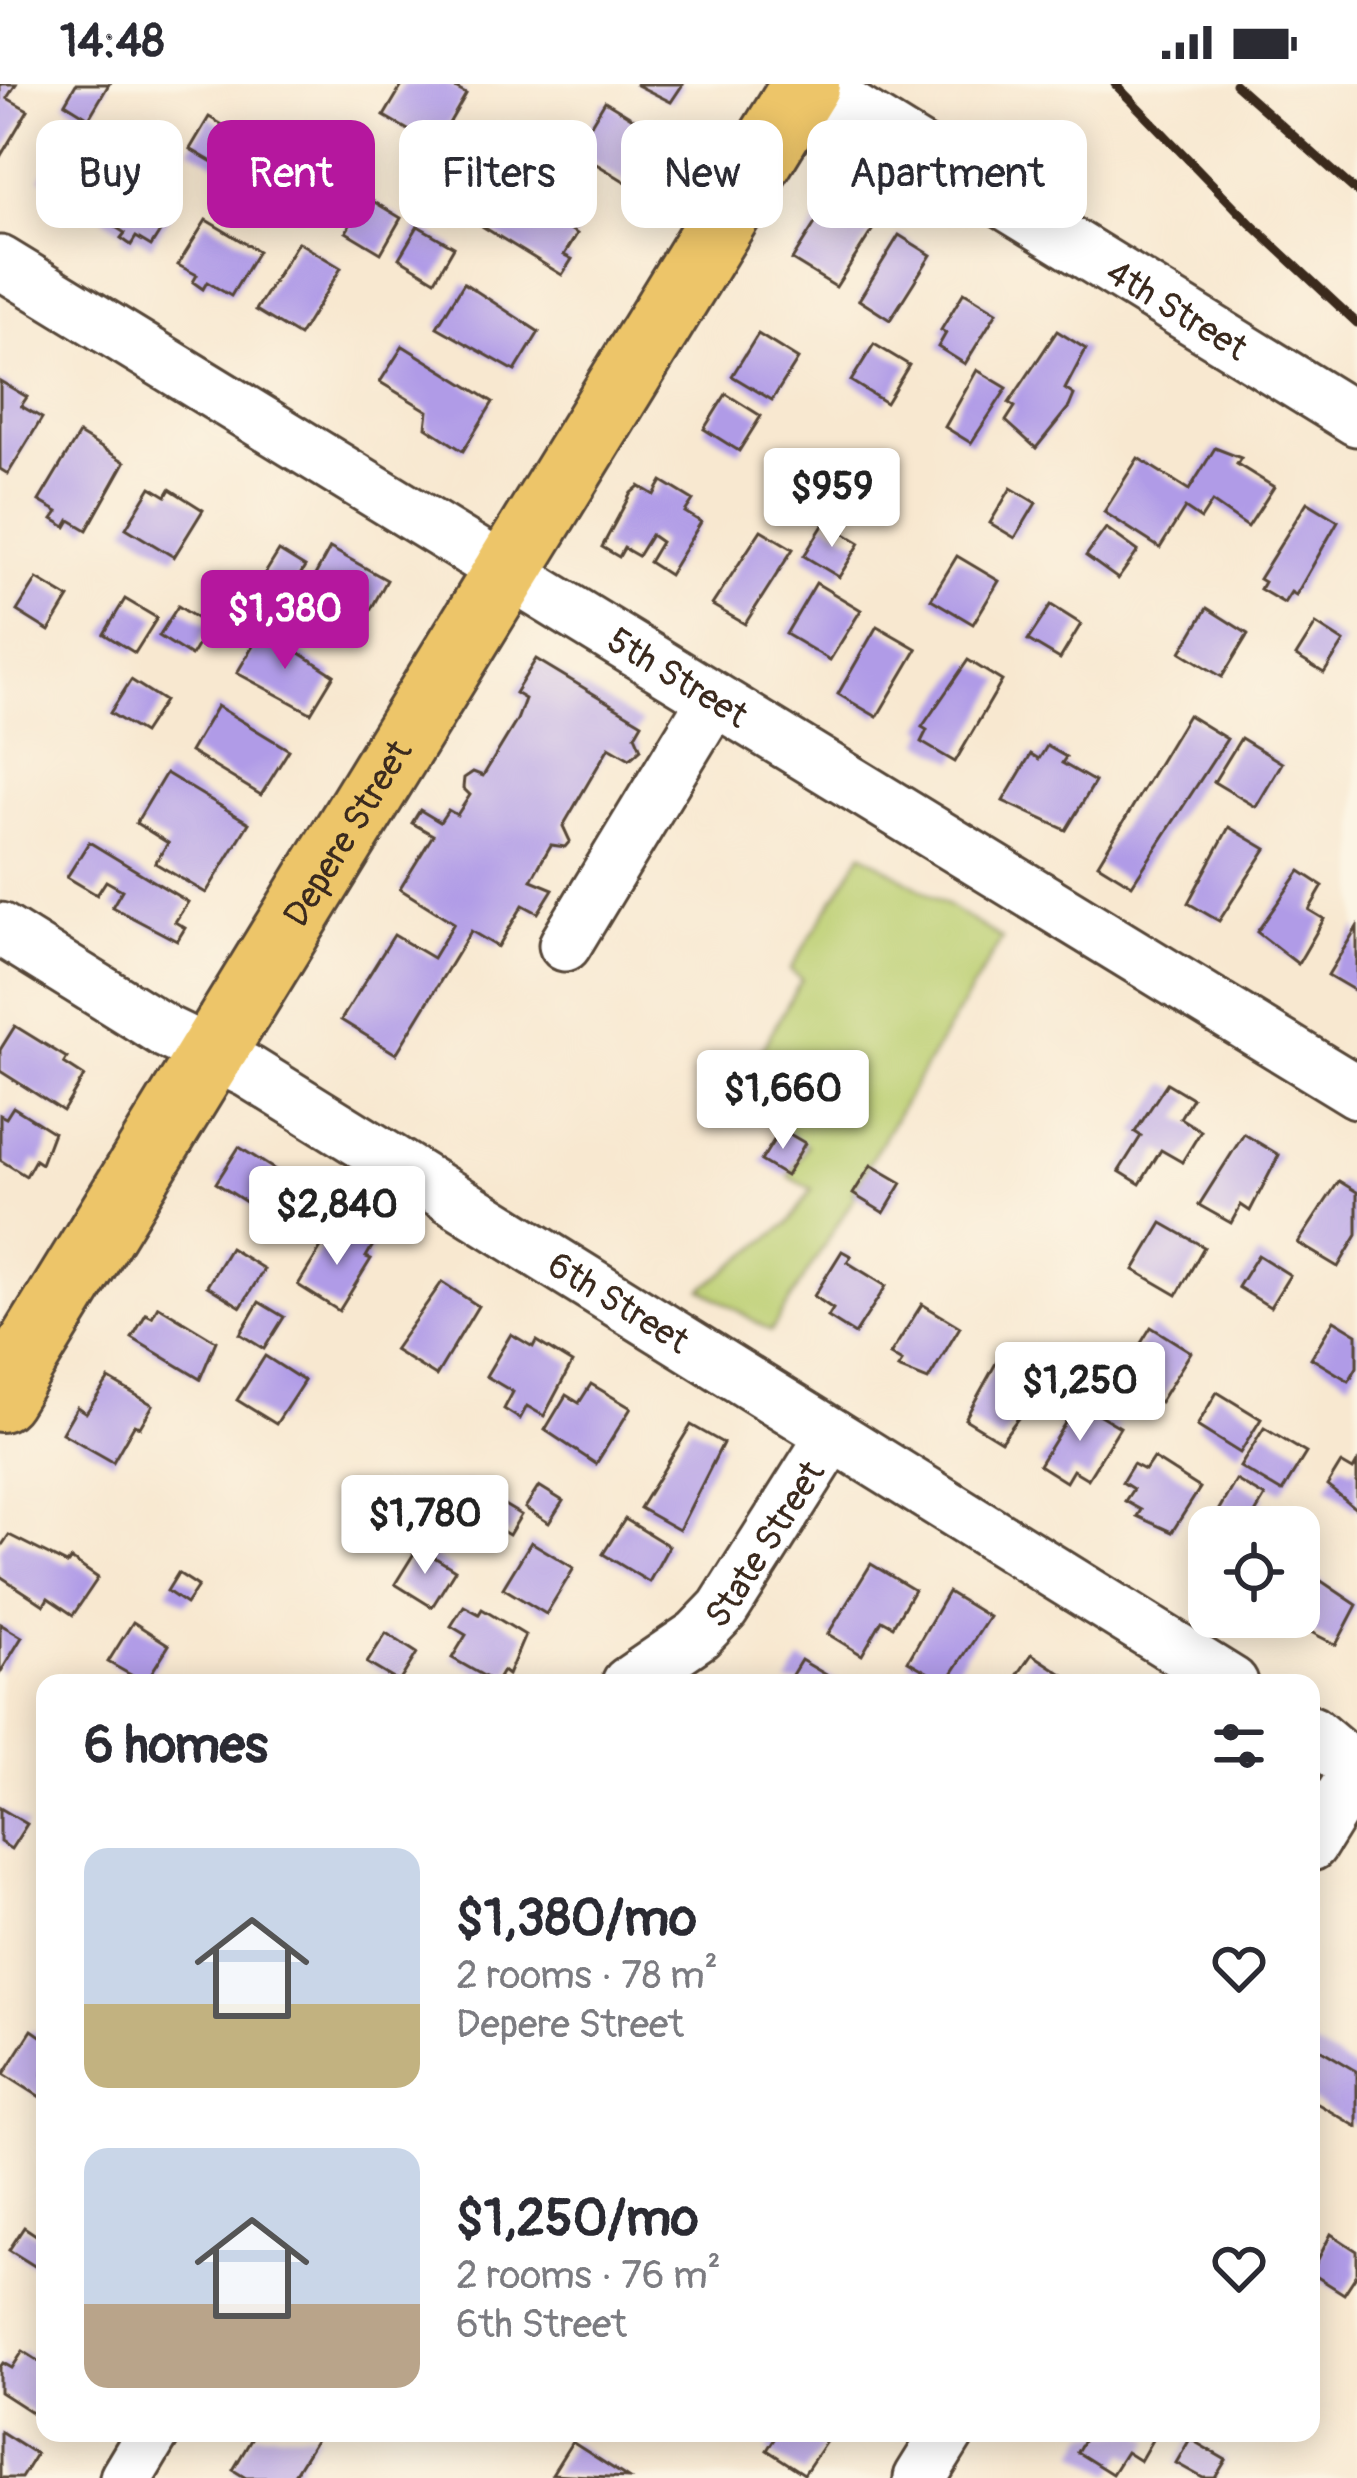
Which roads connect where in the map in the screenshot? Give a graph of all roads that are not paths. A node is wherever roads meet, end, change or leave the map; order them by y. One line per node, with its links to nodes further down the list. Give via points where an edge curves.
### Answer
1 (809, 84): 3 (street, 4th Street); 4 (main road, Depere Street)
2 (0, 262): 4 (street, 5th Street)
3 (1357, 420)
4 (509, 573): 5 (street, 5th Street); 8 (main road, Depere Street)
5 (715, 699): 7 (street); 9 (street, 5th Street)
6 (0, 929): 8 (street, 6th Street)
7 (565, 945)
8 (214, 1054): 10 (main road, Depere Street); 11 (street, 6th Street)
9 (1357, 1091)
10 (0, 1398)
11 (833, 1435): 12 (street, State Street, via 723,1609); 13 (street, 6th Street)
12 (641, 1674)
13 (1218, 1674)
14 (1320, 1740): 15 (street)
15 (1357, 1771): 16 (street)
16 (1320, 1831)
17 (148, 2442): 19 (street)
18 (942, 2442): 20 (street)
19 (126, 2478)
20 (920, 2478)

